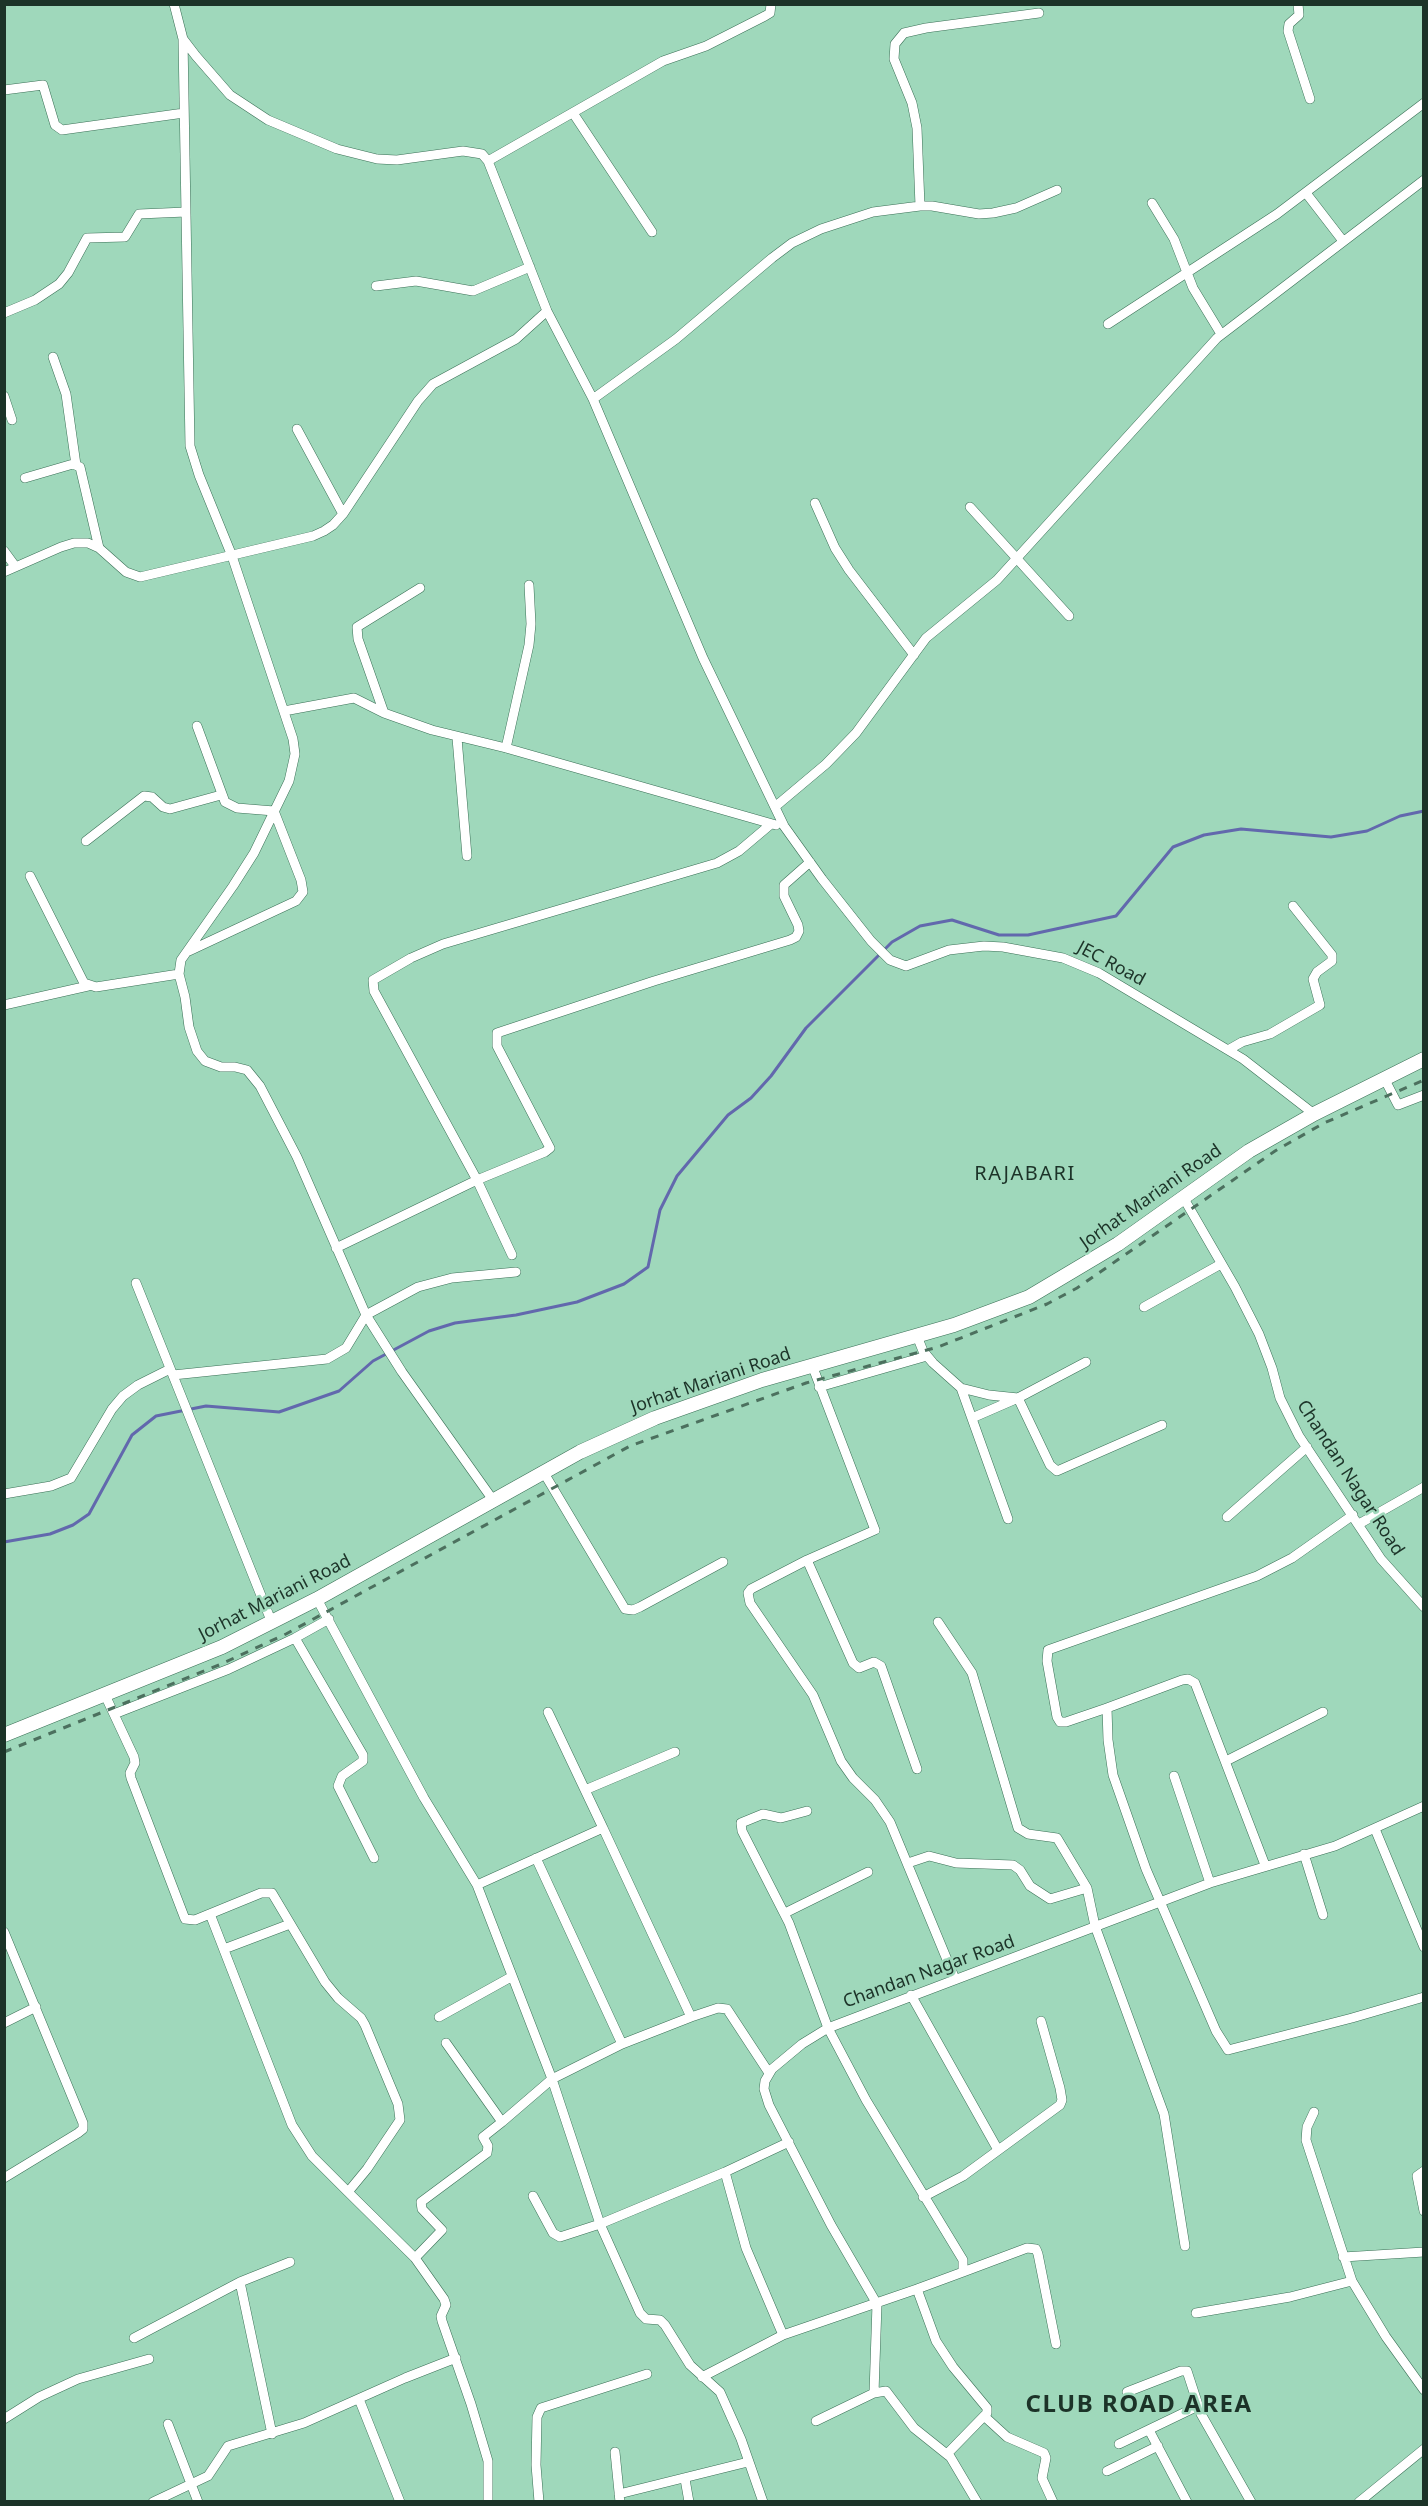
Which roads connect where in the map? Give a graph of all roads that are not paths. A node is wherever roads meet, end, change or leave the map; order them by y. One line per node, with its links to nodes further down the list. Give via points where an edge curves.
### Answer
1 (174, 4): 5 (street)
2 (771, 4): 10 (street, via 770,13 765,16 706,46 663,61)
3 (1298, 4): 7 (street, via 1299,15 1289,24 1288,31)
4 (1039, 13): 16 (street, via 926,28 904,33 895,44 894,59 912,103 917,128)
5 (183, 39): 9 (street); 11 (street, via 230,94 247,107 337,149 397,160 473,151)
6 (4, 90): 9 (street, via 43,85 55,125 62,130)
7 (1310, 99)
8 (1424, 103): 14 (street)
9 (184, 113): 17 (street)
10 (573, 113): 11 (street); 18 (street)
11 (488, 161): 20 (street, JEC Road)
12 (1424, 180): 19 (street)
13 (1057, 190): 16 (street, via 1016,208 993,213)
14 (1306, 193): 19 (street); 21 (street)
15 (1152, 203): 21 (street, via 1174,239)
16 (920, 206): 29 (street, via 843,220 792,243 676,339)
17 (186, 212): 24 (street, via 139,214 125,237 87,238 59,284 36,300); 39 (street, via 190,446)
18 (652, 232)
19 (1343, 241): 26 (street)
20 (530, 267): 22 (street, via 473,291 416,281); 23 (street, JEC Road)
21 (1187, 272): 25 (street); 26 (street)
22 (376, 285)
23 (547, 311): 29 (street, JEC Road); 36 (street, via 516,339 433,384)
24 (4, 313)
25 (1108, 324)
26 (1221, 334): 40 (street)
27 (53, 357): 32 (street, via 66,394)
28 (4, 396): 30 (street)
29 (593, 399): 53 (street, JEC Road, via 703,658)
30 (12, 420)
31 (297, 429): 36 (street)
32 (76, 465): 33 (street); 37 (street)
33 (25, 478)
34 (815, 503): 46 (street, via 849,570)
35 (970, 507): 40 (street)
36 (342, 514): 39 (street, via 333,525 314,536)
37 (99, 548): 39 (street, via 126,572 140,577); 41 (street, via 74,543)
38 (4, 551): 41 (street)
39 (232, 556): 47 (street)
40 (1016, 559): 45 (street); 46 (street, via 983,593 926,638)
41 (15, 566): 42 (street)
42 (4, 572)
43 (529, 585): 51 (street, via 529,645)
44 (420, 588): 48 (street, via 357,627)
45 (1069, 616)
46 (914, 655): 53 (street, via 856,733)
47 (284, 711): 48 (street, via 354,698); 54 (street, via 295,754 289,781)
48 (384, 713): 50 (street)
49 (197, 726): 52 (street)
50 (457, 738): 51 (street); 58 (street)
51 (506, 748): 55 (street)
52 (221, 795): 54 (street, via 233,807); 57 (street, via 170,808 144,796)
53 (776, 806): 56 (street, JEC Road)
54 (274, 811): 62 (street, via 243,870); 62 (street, via 301,880 301,896)
55 (771, 825): 56 (street); 71 (street, via 717,863 443,944 373,980 374,991)
56 (784, 826): 59 (street, JEC Road)
57 (86, 841)
58 (467, 856)
59 (810, 862): 66 (street, JEC Road, via 890,960 906,966 949,950 984,946 1063,958 1099,973); 71 (street, via 783,885 798,925 796,937 497,1033 497,1046 550,1148)
60 (30, 876): 64 (street)
61 (1293, 906): 66 (street, via 1332,955 1332,961 1313,979 1320,1005 1270,1034)
62 (186, 952): 63 (street)
63 (179, 974): 64 (street); 73 (street, via 197,1051 212,1064 242,1068 253,1076 297,1157)
64 (88, 986): 65 (street)
65 (4, 1005)
66 (1228, 1050): 70 (street, JEC Road, via 1272,1079)
67 (1424, 1059): 68 (highway, Jorhat Mariani Road)
68 (1384, 1078): 69 (street, via 1398,1105); 70 (highway, Jorhat Mariani Road)
69 (1424, 1095)
70 (1314, 1114): 72 (highway, Jorhat Mariani Road, via 1249,1151)
71 (477, 1180): 73 (street); 74 (street)
72 (1182, 1197): 75 (street, Chandan Nagar Road); 80 (highway, Jorhat Mariani Road, via 1118,1244 1029,1297)
73 (336, 1248): 79 (street)
74 (512, 1255)
75 (1221, 1264): 78 (street); 90 (street, Chandan Nagar Road, via 1259,1334 1285,1410)
76 (516, 1272): 79 (street, via 440,1280)
77 (136, 1283): 84 (street)
78 (1144, 1307)
79 (366, 1315): 84 (street, via 346,1348 327,1359); 94 (street)
80 (916, 1336): 81 (street); 83 (highway, Jorhat Mariani Road)
81 (927, 1356): 85 (street); 86 (street)
82 (1086, 1362): 87 (street)
83 (812, 1365): 85 (street); 91 (highway, Jorhat Mariani Road, via 655,1418)
84 (171, 1372): 93 (street, via 138,1385 123,1396 71,1478 51,1486); 104 (street)
85 (819, 1387): 98 (street, via 875,1530)
86 (961, 1388): 87 (street); 88 (street)
87 (1018, 1398): 88 (street); 89 (street, via 1050,1465 1057,1471)
88 (972, 1418): 96 (street)
89 (1162, 1425)
90 (1307, 1448): 95 (street); 97 (street, Chandan Nagar Road)
91 (544, 1473): 94 (highway, Jorhat Mariani Road); 99 (street, via 626,1609 640,1607)
92 (1424, 1487): 97 (street)
93 (4, 1494)
94 (493, 1500): 100 (highway, Jorhat Mariani Road)
95 (1227, 1517)
96 (1008, 1519)
97 (1356, 1520): 101 (street, Chandan Nagar Road, via 1390,1571); 107 (street, via 1257,1576 1048,1650 1060,1722)
98 (807, 1560): 114 (street, via 853,1663 859,1668 874,1662 881,1666); 124 (street, via 751,1589 748,1598 813,1695 841,1761 885,1814)
99 (723, 1562)
100 (317, 1599): 102 (street); 104 (highway, Jorhat Mariani Road)
101 (1424, 1607)
102 (329, 1619): 105 (street); 128 (street, via 424,1798)
103 (938, 1622): 129 (street, via 972,1673 1018,1828 1028,1834 1057,1838)
104 (272, 1623): 106 (highway, Jorhat Mariani Road)
105 (295, 1638): 110 (street, via 229,1669); 122 (street, via 363,1755 363,1761 342,1776 338,1786)
106 (105, 1695): 110 (street); 111 (highway, Jorhat Mariani Road)
107 (1107, 1708): 113 (street, via 1188,1678 1200,1692); 130 (street, via 1113,1774)
108 (548, 1712): 116 (street)
109 (1323, 1712): 113 (street)
110 (114, 1714): 132 (street, via 135,1760 131,1778 182,1914 189,1920)
111 (4, 1735)
112 (675, 1752): 116 (street)
113 (1226, 1761): 125 (street)
114 (917, 1769)
115 (1174, 1776): 127 (street)
116 (585, 1790): 119 (street)
117 (1424, 1806): 120 (street, Chandan Nagar Road)
118 (807, 1812): 131 (street, via 781,1818 763,1814 741,1823)
119 (603, 1828): 123 (street); 145 (street)
120 (1375, 1829): 121 (street, Chandan Nagar Road); 137 (street)
121 (1304, 1854): 125 (street, Chandan Nagar Road); 133 (street)
122 (374, 1858)
123 (536, 1858): 128 (street); 150 (street)
124 (908, 1863): 129 (street, via 929,1856 956,1863 1013,1865 1030,1886 1050,1899); 140 (street)
125 (1265, 1864): 127 (street, Chandan Nagar Road)
126 (868, 1872): 131 (street)
127 (1210, 1883): 130 (street, Chandan Nagar Road)
128 (477, 1885): 139 (street)
129 (1087, 1888): 135 (street)
130 (1160, 1901): 135 (street, Chandan Nagar Road); 142 (street, via 1216,2031 1228,2050)
131 (785, 1913): 148 (street)
132 (210, 1914): 134 (street, via 267,1892 276,1898); 138 (street)
133 (1323, 1915)
134 (290, 1924): 138 (street); 160 (street, via 329,1988 361,2018 400,2113 396,2129)
135 (1095, 1926): 140 (street, Chandan Nagar Road); 165 (street, via 1164,2114)
136 (4, 1932): 143 (street)
137 (1424, 1947)
138 (224, 1949): 160 (street, via 292,2125 312,2156)
139 (510, 1977): 144 (street); 152 (street)
140 (955, 1978): 141 (street, Chandan Nagar Road)
141 (911, 1995): 148 (street, Chandan Nagar Road); 156 (street)
142 (1424, 1997)
143 (36, 2007): 147 (street); 159 (street, via 81,2114 82,2129)
144 (439, 2017)
145 (691, 2017): 150 (street); 151 (street, via 727,2009)
146 (1041, 2021): 156 (street, via 1062,2100)
147 (4, 2023)
148 (828, 2028): 151 (street, via 802,2044); 162 (street, Chandan Nagar Road)
149 (446, 2043): 154 (street)
150 (622, 2044): 152 (street)
151 (769, 2073): 155 (street, via 766,2097)
152 (552, 2079): 154 (street); 164 (street)
153 (1314, 2112): 167 (street, via 1306,2140)
154 (502, 2122): 168 (street, via 483,2137 487,2153 421,2202 422,2209 442,2230)
155 (789, 2142): 158 (street); 174 (street)
156 (998, 2150): 162 (street)
157 (1424, 2171): 163 (street, via 1417,2176)
158 (725, 2172): 164 (street); 176 (street, via 746,2248)
159 (4, 2178)
160 (348, 2192): 168 (street)
161 (533, 2196): 164 (street, via 556,2236)
162 (923, 2197): 170 (street, Chandan Nagar Road, via 963,2260)
163 (1424, 2211)
164 (600, 2224): 182 (street, via 640,2313 665,2325)
165 (1185, 2246)
166 (1424, 2252): 167 (street)
167 (1343, 2257): 171 (street)
168 (415, 2258): 179 (street, via 444,2299 442,2321)
169 (290, 2262): 172 (street)
170 (963, 2272): 173 (street); 178 (street, via 1027,2248 1035,2249)
171 (1352, 2281): 175 (street, via 1290,2297); 183 (street)
172 (240, 2282): 177 (street); 193 (street)
173 (917, 2289): 174 (street); 188 (street, via 936,2341 985,2404 988,2411)
174 (877, 2304): 176 (street); 185 (street)
175 (1196, 2313)
176 (783, 2335): 182 (street)
177 (134, 2338)
178 (1056, 2344)
179 (456, 2358): 186 (street); 207 (street, via 488,2461)
180 (149, 2359): 189 (street, via 78,2379)
181 (647, 2374): 208 (street, via 541,2408 537,2417)
182 (702, 2377): 199 (street, via 724,2400)
183 (1424, 2390)
184 (1127, 2392): 187 (street, via 1184,2370)
185 (874, 2393): 190 (street); 198 (street, via 886,2391 891,2395 914,2428)
186 (359, 2399): 193 (street); 206 (street)
187 (1198, 2406): 192 (street); 214 (street)
188 (984, 2416): 198 (street, via 950,2449); 212 (street, via 1007,2437 1044,2453 1042,2478)
189 (4, 2419)
190 (816, 2421)
191 (168, 2424): 202 (street)
192 (1149, 2430): 194 (street); 195 (street)
193 (272, 2434): 202 (street, via 228,2446 212,2472)
194 (1119, 2444)
195 (1158, 2446): 200 (street); 213 (street)
196 (1424, 2449): 215 (street)
197 (615, 2452): 203 (street)
198 (949, 2456): 211 (street)
199 (748, 2462): 201 (street); 210 (street)
200 (1107, 2470)
201 (685, 2479): 203 (street); 209 (street)
202 (191, 2485): 204 (street); 205 (street)
203 (620, 2498)
204 (153, 2502)
205 (198, 2502)
206 (400, 2502)
207 (488, 2502)
208 (539, 2502)
209 (689, 2502)
210 (762, 2502)
211 (977, 2502)
212 (1053, 2502)
213 (1187, 2502)
214 (1251, 2502)
215 (1359, 2502)

